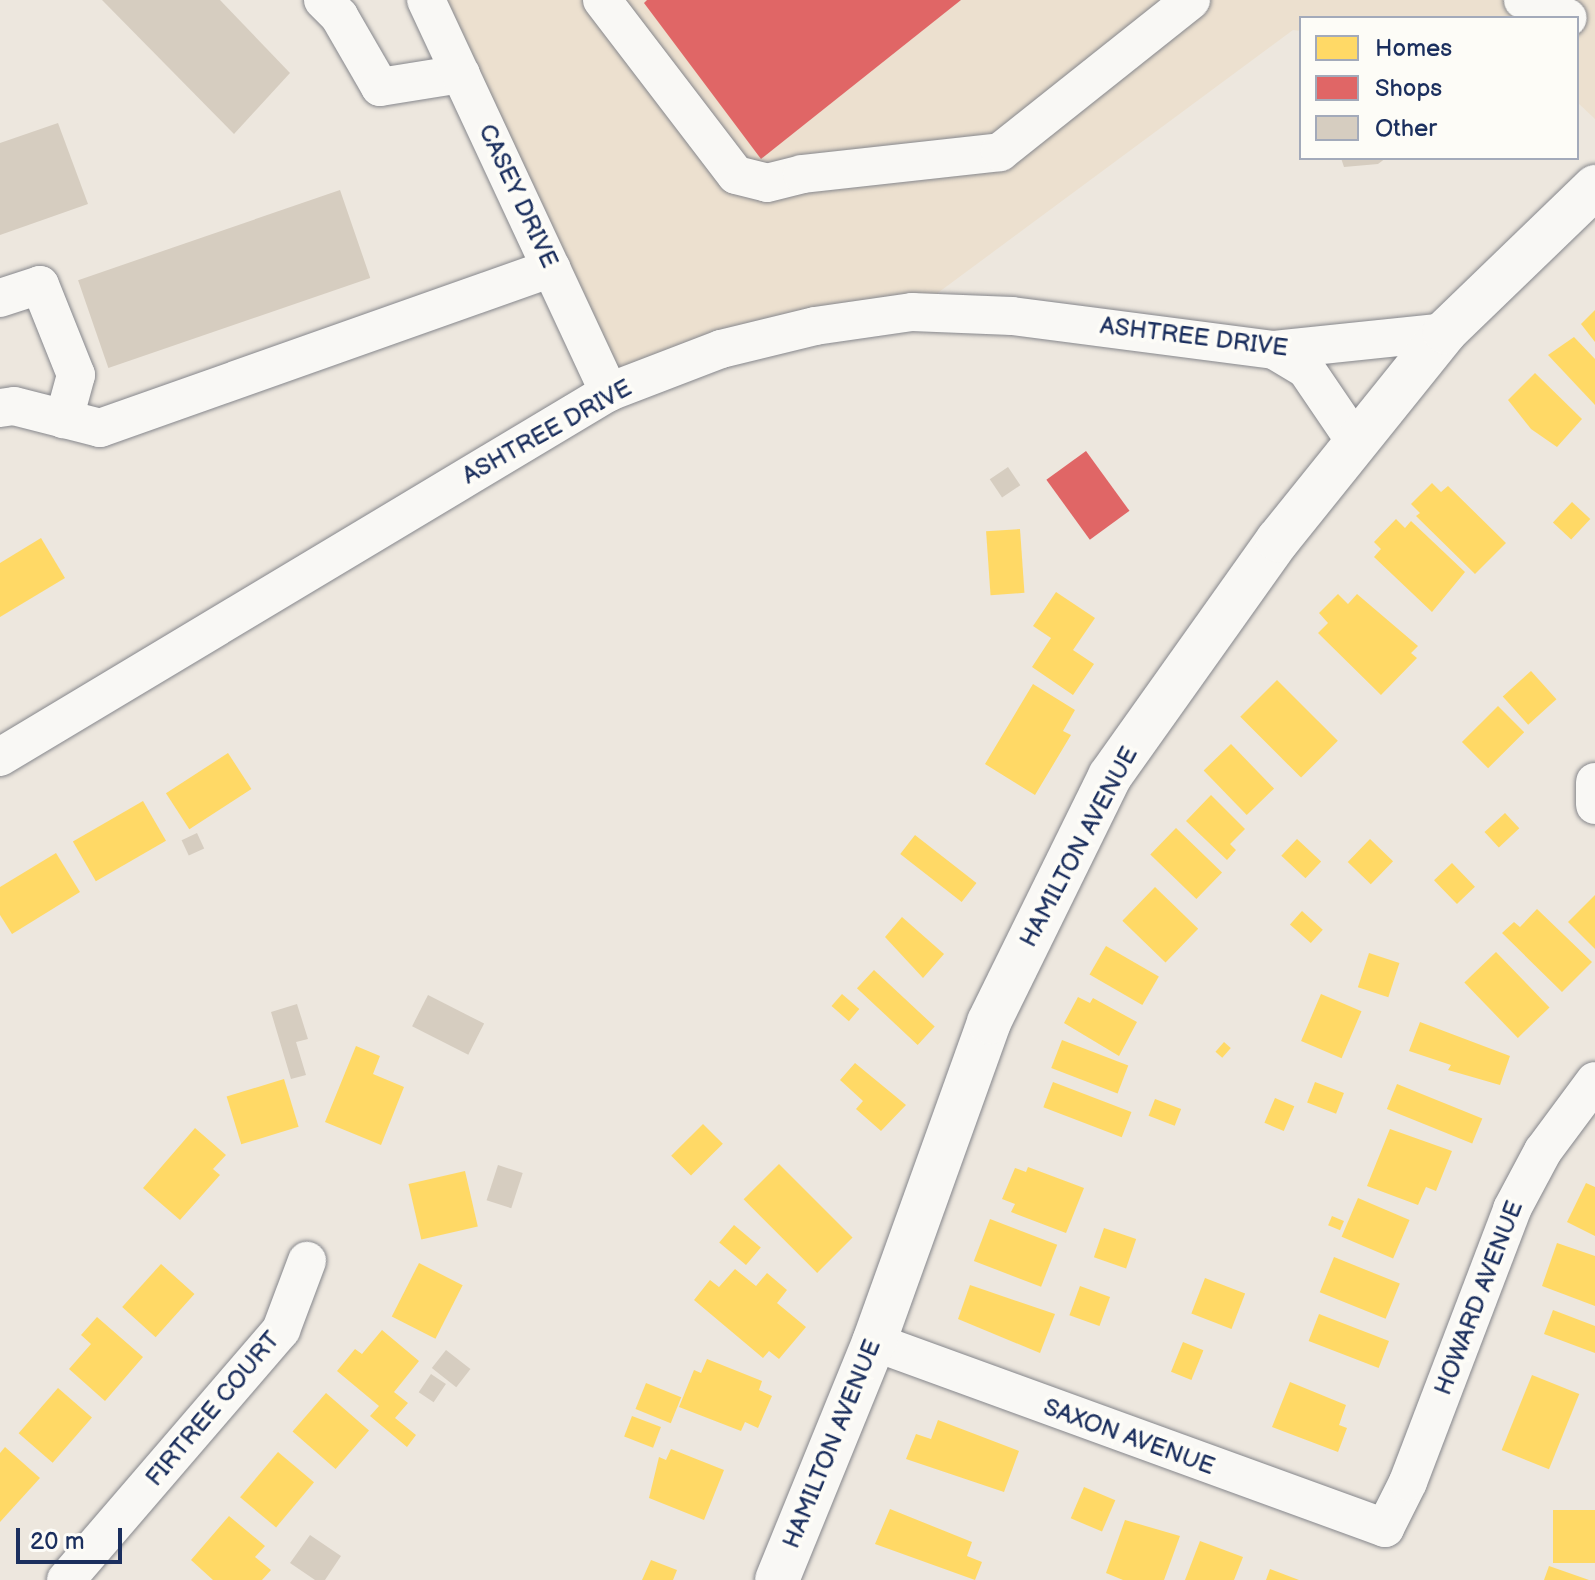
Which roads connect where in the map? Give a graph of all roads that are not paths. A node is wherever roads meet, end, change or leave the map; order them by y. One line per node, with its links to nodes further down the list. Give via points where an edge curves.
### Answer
1 (323, 0): 7 (street, via 339,16 380,87)
2 (426, 0): 7 (street, CASEY DRIVE)
3 (602, 0): 4 (street, via 736,175 767,183 802,174 1000,152)
4 (1191, 0)
5 (1523, 0): 6 (street)
6 (1563, 16)
7 (461, 74): 9 (street, CASEY DRIVE)
8 (1595, 187): 11 (main road, HAMILTON AVENUE)
9 (551, 268): 13 (street, CASEY DRIVE); 15 (street, via 100,428)
10 (0, 298): 15 (street, via 40,285 76,375)
11 (1445, 332): 12 (street, ASHTREE DRIVE); 16 (main road, HAMILTON AVENUE)
12 (1274, 350): 13 (street, ASHTREE DRIVE, via 1012,316 912,312 815,326 721,349); 16 (street, via 1306,369)
13 (609, 392): 17 (street, ASHTREE DRIVE)
14 (0, 408): 15 (street, via 14,406)
15 (64, 419)
16 (1357, 444): 20 (main road, HAMILTON AVENUE, via 1200,644 1110,776 989,1022)
17 (0, 757)
18 (1595, 1081): 21 (street, HOWARD AVENUE, via 1543,1151 1512,1209 1408,1482)
19 (307, 1261): 22 (street, FIRTREE COURT, via 281,1330)
20 (874, 1342): 21 (street, SAXON AVENUE); 23 (main road, HAMILTON AVENUE)
21 (1385, 1528)
22 (66, 1580)
23 (777, 1580)

